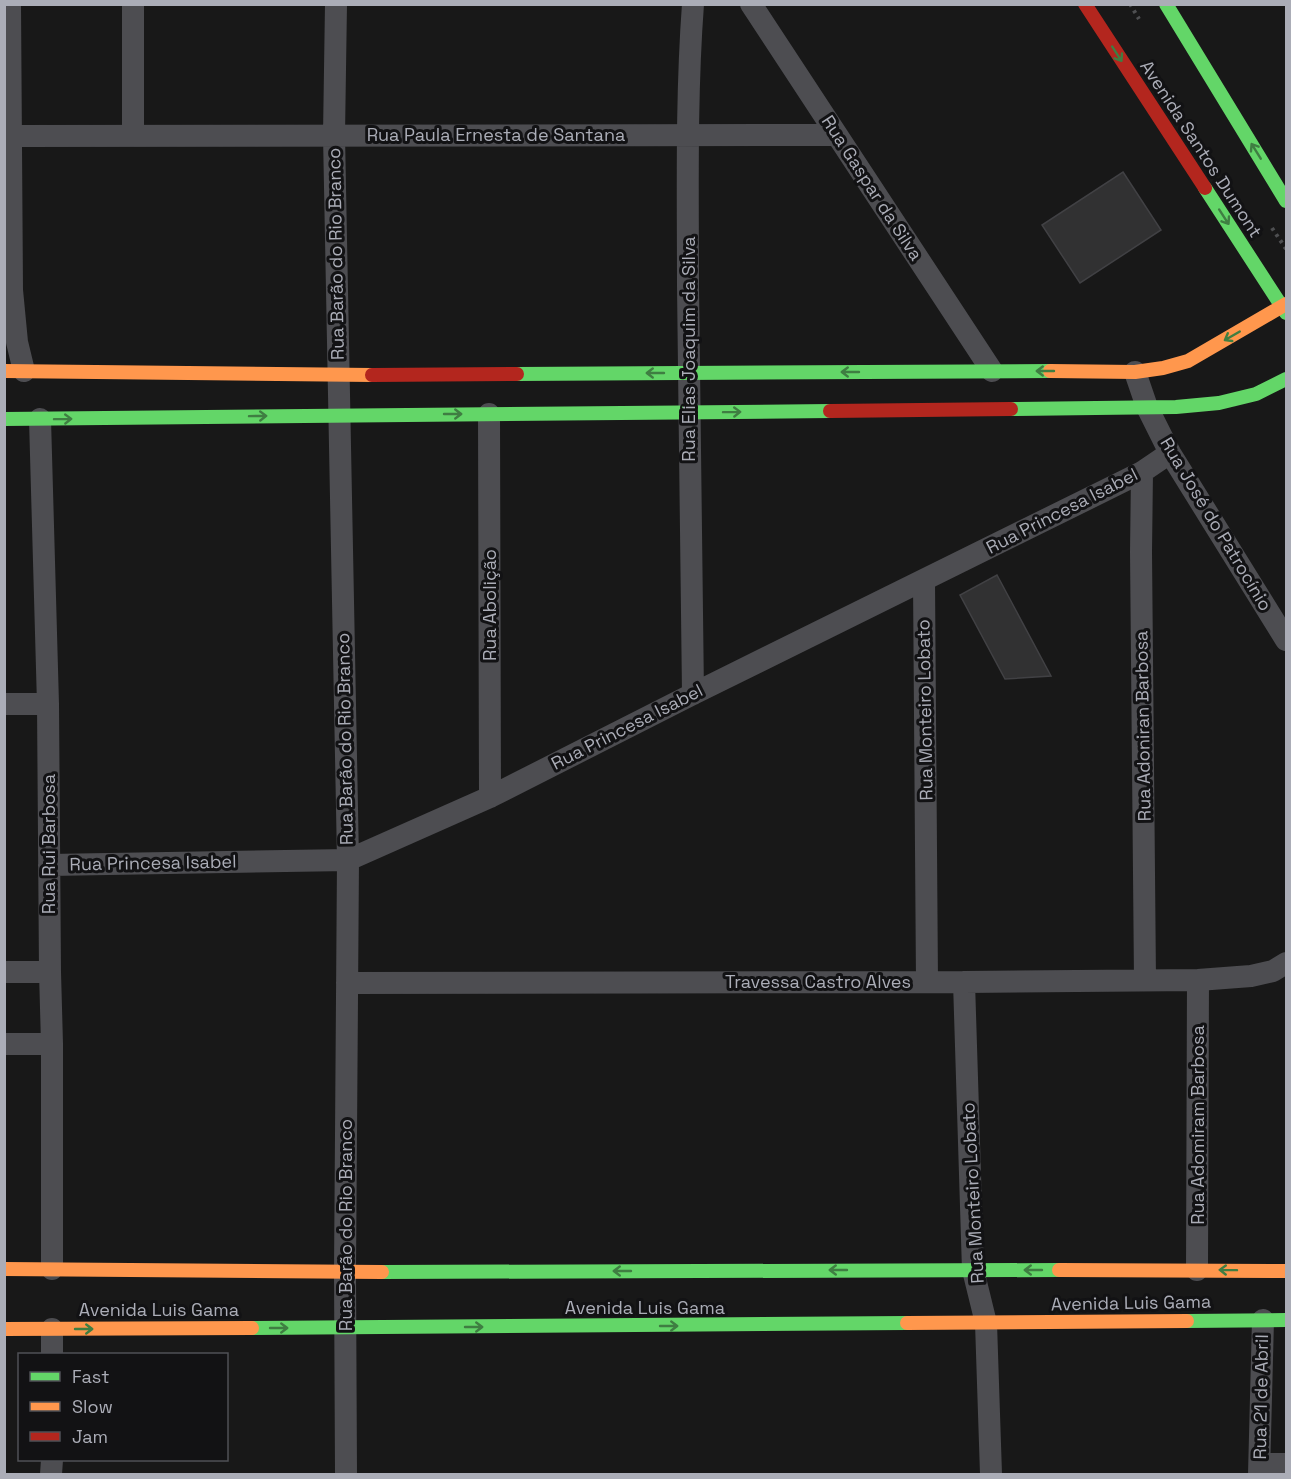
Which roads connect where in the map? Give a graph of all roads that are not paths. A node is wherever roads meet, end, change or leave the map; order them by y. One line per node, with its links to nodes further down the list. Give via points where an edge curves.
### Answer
1 (10, 4): 11 (street)
2 (133, 4): 12 (street)
3 (336, 4): 8 (street, Rua Barão do Rio Branco)
4 (693, 4): 9 (street, Rua Elias Joaquim da Silva)
5 (751, 4): 10 (street, Rua Gaspar da Silva)
6 (1085, 4): 14 (street, Avenida Santos Dumont, one-way to 14)
7 (1166, 4): 13 (street, one-way to 7)
8 (334, 135): 9 (street, Rua Paula Ernesta de Santana); 12 (street, Rua Paula Ernesta de Santana); 19 (street, Rua Barão do Rio Branco)
9 (688, 135): 10 (street, Rua Paula Ernesta de Santana); 18 (street, Rua Elias Joaquim da Silva)
10 (837, 135): 16 (street, Rua Gaspar da Silva)
11 (10, 136): 12 (street, Rua Paula Ernesta de Santana); 15 (street)
12 (132, 136)
13 (1287, 201)
14 (1285, 308): 17 (street, one-way to 17, via 1188,361)
15 (14, 371): 19 (street)
16 (992, 371): 17 (street, one-way to 16); 18 (street, one-way to 18)
17 (1135, 372): 21 (street, Rua José do Patrocínio)
18 (689, 373): 19 (street, one-way to 19); 22 (street, Rua Elias Joaquim da Silva)
19 (339, 375): 24 (street, Rua Barão do Rio Branco)
20 (1287, 379): 21 (street, via 1256,394 1219,403)
21 (1148, 407): 22 (street, one-way to 21); 27 (street, Rua José do Patrocínio)
22 (689, 412): 23 (street); 31 (street, Rua Elias Joaquim da Silva)
23 (489, 414): 24 (street, one-way to 23); 34 (street, Rua Abolição)
24 (340, 415): 26 (street, one-way to 24); 35 (street, Rua Barão do Rio Branco)
25 (4, 419): 26 (street)
26 (40, 419): 33 (street, Rua Rui Barbosa)
27 (1170, 453): 28 (street, Rua Princesa Isabel); 30 (street, Rua José do Patrocínio)
28 (1142, 472): 29 (street, Rua Princesa Isabel); 40 (street, Rua Adoniran Barbosa)
29 (924, 581): 31 (street, Rua Princesa Isabel); 42 (street, Rua Monteiro Lobato)
30 (1287, 640)
31 (693, 694): 34 (street, Rua Princesa Isabel)
32 (4, 704): 33 (street)
33 (48, 704): 36 (street, Rua Rui Barbosa)
34 (490, 796): 35 (street, Rua Princesa Isabel)
35 (348, 860): 36 (street, Rua Princesa Isabel); 44 (street, Rua Barão do Rio Branco)
36 (49, 865): 39 (street, Rua Rui Barbosa)
37 (1287, 963): 41 (street, Travessa Castro Alves, via 1251,976)
38 (4, 972): 39 (street)
39 (50, 972): 46 (street, Rua Rui Barbosa)
40 (1145, 980): 41 (street, Travessa Castro Alves); 43 (street, Travessa Castro Alves)
41 (1198, 980): 50 (street, Rua Adomiram Barbosa)
42 (927, 982): 43 (street, Travessa Castro Alves); 44 (street, Travessa Castro Alves)
43 (964, 982): 49 (street, Rua Monteiro Lobato)
44 (347, 983): 52 (street, Rua Barão do Rio Branco)
45 (4, 1044): 46 (street)
46 (52, 1044): 48 (street, Rua Rui Barbosa)
47 (4, 1269): 48 (street, Avenida Luis Gama)
48 (52, 1269): 52 (street, Avenida Luis Gama)
49 (973, 1270): 50 (street, Avenida Luis Gama, one-way to 49); 52 (street, Avenida Luis Gama, one-way to 52); 55 (street, Rua Monteiro Lobato)
50 (1197, 1270): 51 (street, Avenida Luis Gama, one-way to 50)
51 (1287, 1271)
52 (345, 1272): 56 (street, Rua Barão do Rio Branco)
53 (1263, 1320): 54 (street, Avenida Luis Gama); 55 (street, Avenida Luis Gama); 61 (street, Rua 21 de Abril)
54 (1287, 1320)
55 (986, 1323): 56 (street, Avenida Luis Gama, one-way to 55); 63 (street, Rua Monteiro Lobato)
56 (345, 1328): 58 (street, Avenida Luis Gama, one-way to 56); 62 (street, Rua Barão do Rio Branco)
57 (4, 1329): 58 (street, Avenida Luis Gama)
58 (52, 1329): 59 (street)
59 (52, 1353)
60 (1287, 1464): 61 (street)
61 (1259, 1469)
62 (346, 1474)
63 (991, 1474)

